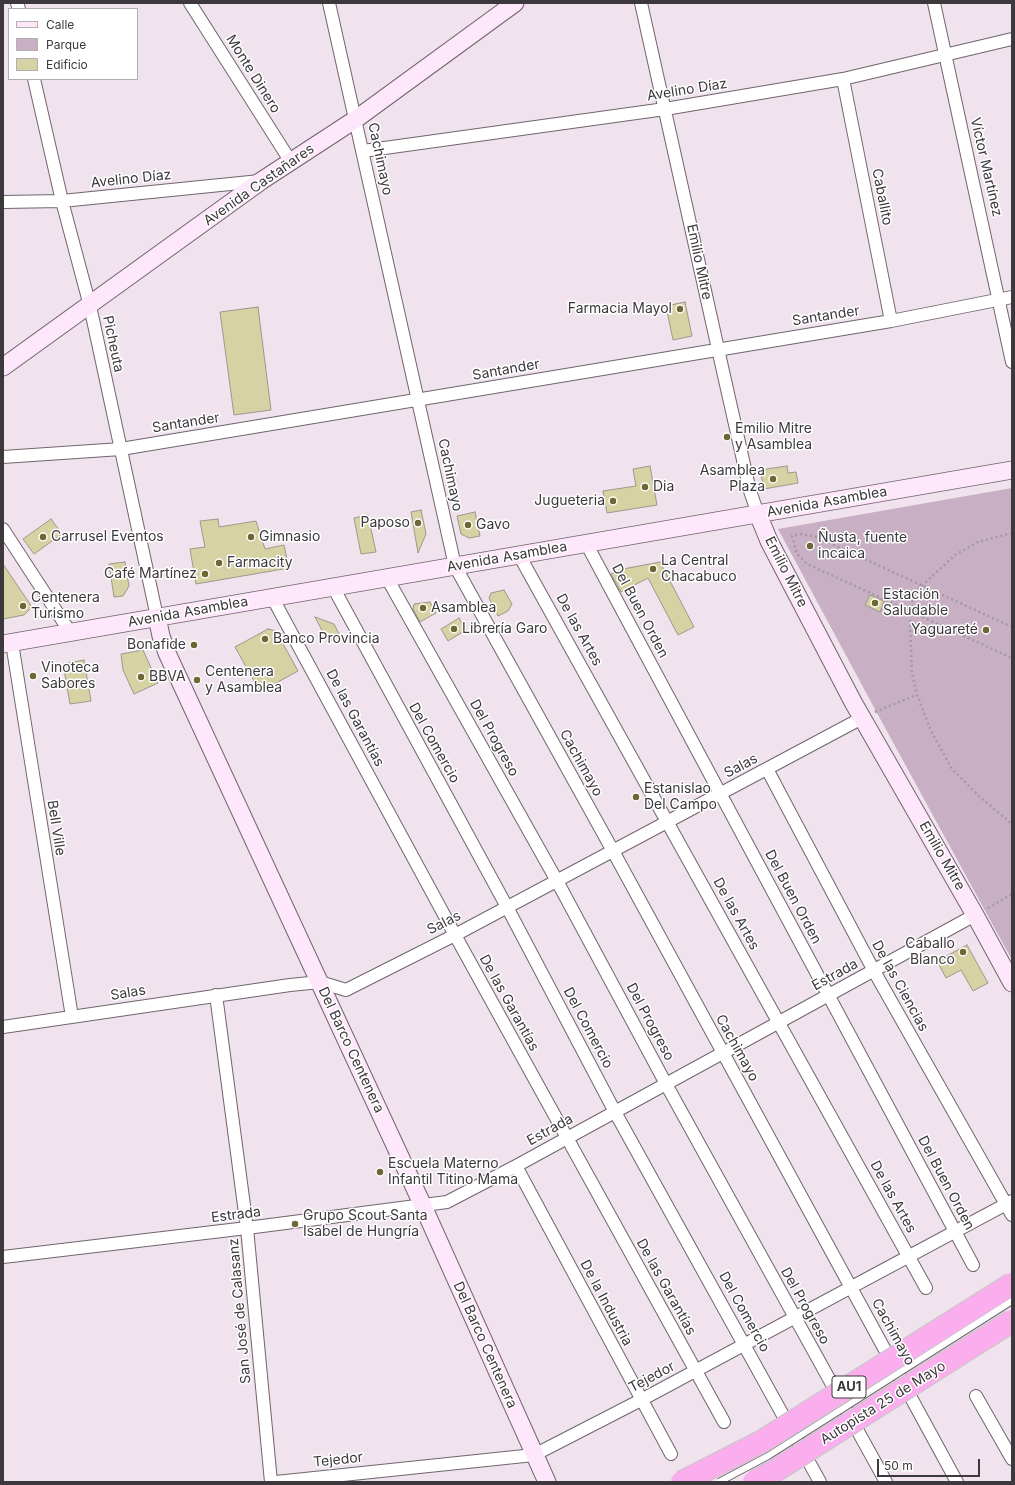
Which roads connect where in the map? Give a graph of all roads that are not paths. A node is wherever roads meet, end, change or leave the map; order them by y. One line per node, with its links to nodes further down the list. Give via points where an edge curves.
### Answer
1 (190, 3): 13 (street, Monte Dinero)
2 (329, 3): 11 (street, Cachimayo)
3 (515, 3): 11 (main road, Avenida Castañares)
4 (641, 3): 10 (street, Emilio Mitre)
5 (934, 3): 7 (street, Víctor Martínez)
6 (1012, 39): 7 (street, Avelino Díaz)
7 (946, 56): 8 (street, Avelino Díaz); 18 (street, Víctor Martínez)
8 (843, 79): 10 (street, Avelino Díaz); 20 (street, Caballito)
9 (34, 80): 15 (street, Picheuta)
10 (665, 109): 12 (street, Avelino Díaz); 21 (street, Emilio Mitre)
11 (356, 119): 12 (street, Cachimayo); 13 (main road, Avenida Castañares)
12 (363, 151): 24 (street, Cachimayo)
13 (291, 162): 14 (main road, Avenida Castañares)
14 (261, 181): 15 (street, Avelino Díaz); 19 (main road, Avenida Castañares)
15 (62, 201): 16 (street, Avelino Díaz); 19 (street, Picheuta)
16 (3, 202)
17 (1012, 297): 18 (street, Santander)
18 (1000, 299): 20 (street, Santander); 22 (street, Víctor Martínez)
19 (90, 306): 23 (main road, Avenida Castañares); 25 (street, Picheuta)
20 (891, 321): 21 (street, Santander)
21 (718, 349): 24 (street, Santander); 28 (street, Emilio Mitre, via 750,491)
22 (1012, 362)
23 (3, 367)
24 (418, 400): 25 (street, Santander); 32 (street, Cachimayo)
25 (121, 449): 26 (street, Santander); 36 (street, Picheuta)
26 (3, 457)
27 (1012, 470): 28 (main road, Avenida Asamblea)
28 (758, 514): 30 (main road, Avenida Asamblea); 39 (main road, Emilio Mitre, via 769,541)
29 (3, 529): 37 (street)
30 (586, 543): 31 (main road, Avenida Asamblea); 41 (street, Del Buen Orden)
31 (519, 555): 32 (main road, Avenida Asamblea); 42 (street, De las Artes)
32 (455, 566): 33 (main road, Avenida Asamblea); 43 (street, Cachimayo)
33 (387, 578): 34 (main road, Avenida Asamblea); 44 (street, Del Progreso)
34 (332, 587): 35 (main road, Avenida Asamblea); 45 (street, Del Comercio)
35 (272, 597): 36 (main road, Avenida Asamblea); 47 (street, De las Garantías)
36 (157, 617): 37 (main road, Avenida Asamblea); 49 (main road, Del Barco Centenera, via 167,653)
37 (70, 632): 38 (main road, Avenida Asamblea)
38 (7, 643): 53 (street, Bell Ville)
39 (862, 718): 40 (street, Salas); 46 (main road, Emilio Mitre)
40 (767, 769): 41 (street, Salas); 48 (street, De las Ciencias)
41 (721, 794): 42 (street, Salas); 52 (street, Del Buen Orden)
42 (668, 822): 43 (street, Salas); 54 (street, De las Artes)
43 (613, 851): 44 (street, Salas); 56 (street, Cachimayo)
44 (557, 881): 45 (street, Salas); 57 (street, Del Progreso)
45 (507, 908): 47 (street, Salas); 58 (street, Del Comercio)
46 (975, 915): 48 (street, Estrada); 50 (main road, Emilio Mitre)
47 (455, 935): 49 (street, Salas, via 346,990); 59 (street, De las Garantías)
48 (874, 971): 52 (street, Estrada); 61 (street, De las Ciencias)
49 (320, 982): 51 (street, Salas); 62 (main road, Del Barco Centenera)
50 (1012, 983)
51 (216, 995): 53 (street, Salas); 64 (street, San José de Calasanz)
52 (828, 995): 54 (street, Estrada); 65 (street, Del Buen Orden)
53 (72, 1017): 55 (street, Salas)
54 (778, 1023): 56 (street, Estrada); 66 (street, De las Artes)
55 (3, 1027)
56 (722, 1053): 57 (street, Estrada); 70 (street, Cachimayo)
57 (666, 1084): 58 (street, Estrada); 73 (street, Del Progreso)
58 (615, 1112): 59 (street, Estrada); 75 (street, Del Comercio)
59 (567, 1138): 60 (street, Estrada); 76 (street, De las Garantías)
60 (516, 1166): 62 (street, Estrada, via 447,1202); 78 (street, De la Industria)
61 (1009, 1203): 63 (street, De las Ciencias); 65 (street, Tejedor)
62 (423, 1206): 64 (street, Estrada); 81 (main road, Del Barco Centenera)
63 (1012, 1215)
64 (247, 1228): 67 (street, Estrada); 83 (street, San José de Calasanz)
65 (955, 1232): 66 (street, Tejedor); 68 (street, Del Buen Orden)
66 (909, 1256): 70 (street, Tejedor); 71 (street, De las Artes)
67 (3, 1257)
68 (973, 1266)
69 (1012, 1284): 86 (highway, AU1, bridge, via 761,1442)
70 (852, 1287): 73 (street, Tejedor); 91 (street, Cachimayo)
71 (926, 1288)
72 (1012, 1301): 87 (lane, bridge, via 768,1456)
73 (794, 1318): 75 (street, Tejedor); 90 (street, Del Progreso)
74 (1012, 1321): 88 (highway, Autopista 25 de Mayo / AU1, bridge, via 776,1471)
75 (745, 1344): 76 (street, Tejedor); 89 (street, Del Comercio)
76 (696, 1371): 78 (street, Tejedor); 79 (street, De las Garantías)
77 (976, 1396): 82 (street)
78 (641, 1400): 80 (street, De la Industria); 81 (street, Tejedor)
79 (724, 1422)
80 (671, 1454)
81 (534, 1455): 84 (street, Tejedor); 85 (main road, Del Barco Centenera)
82 (1012, 1459)
83 (271, 1482)
84 (276, 1482)
85 (547, 1482)
86 (682, 1482)
87 (719, 1482)
88 (754, 1482)
89 (820, 1482)
90 (886, 1482)
91 (958, 1482)

